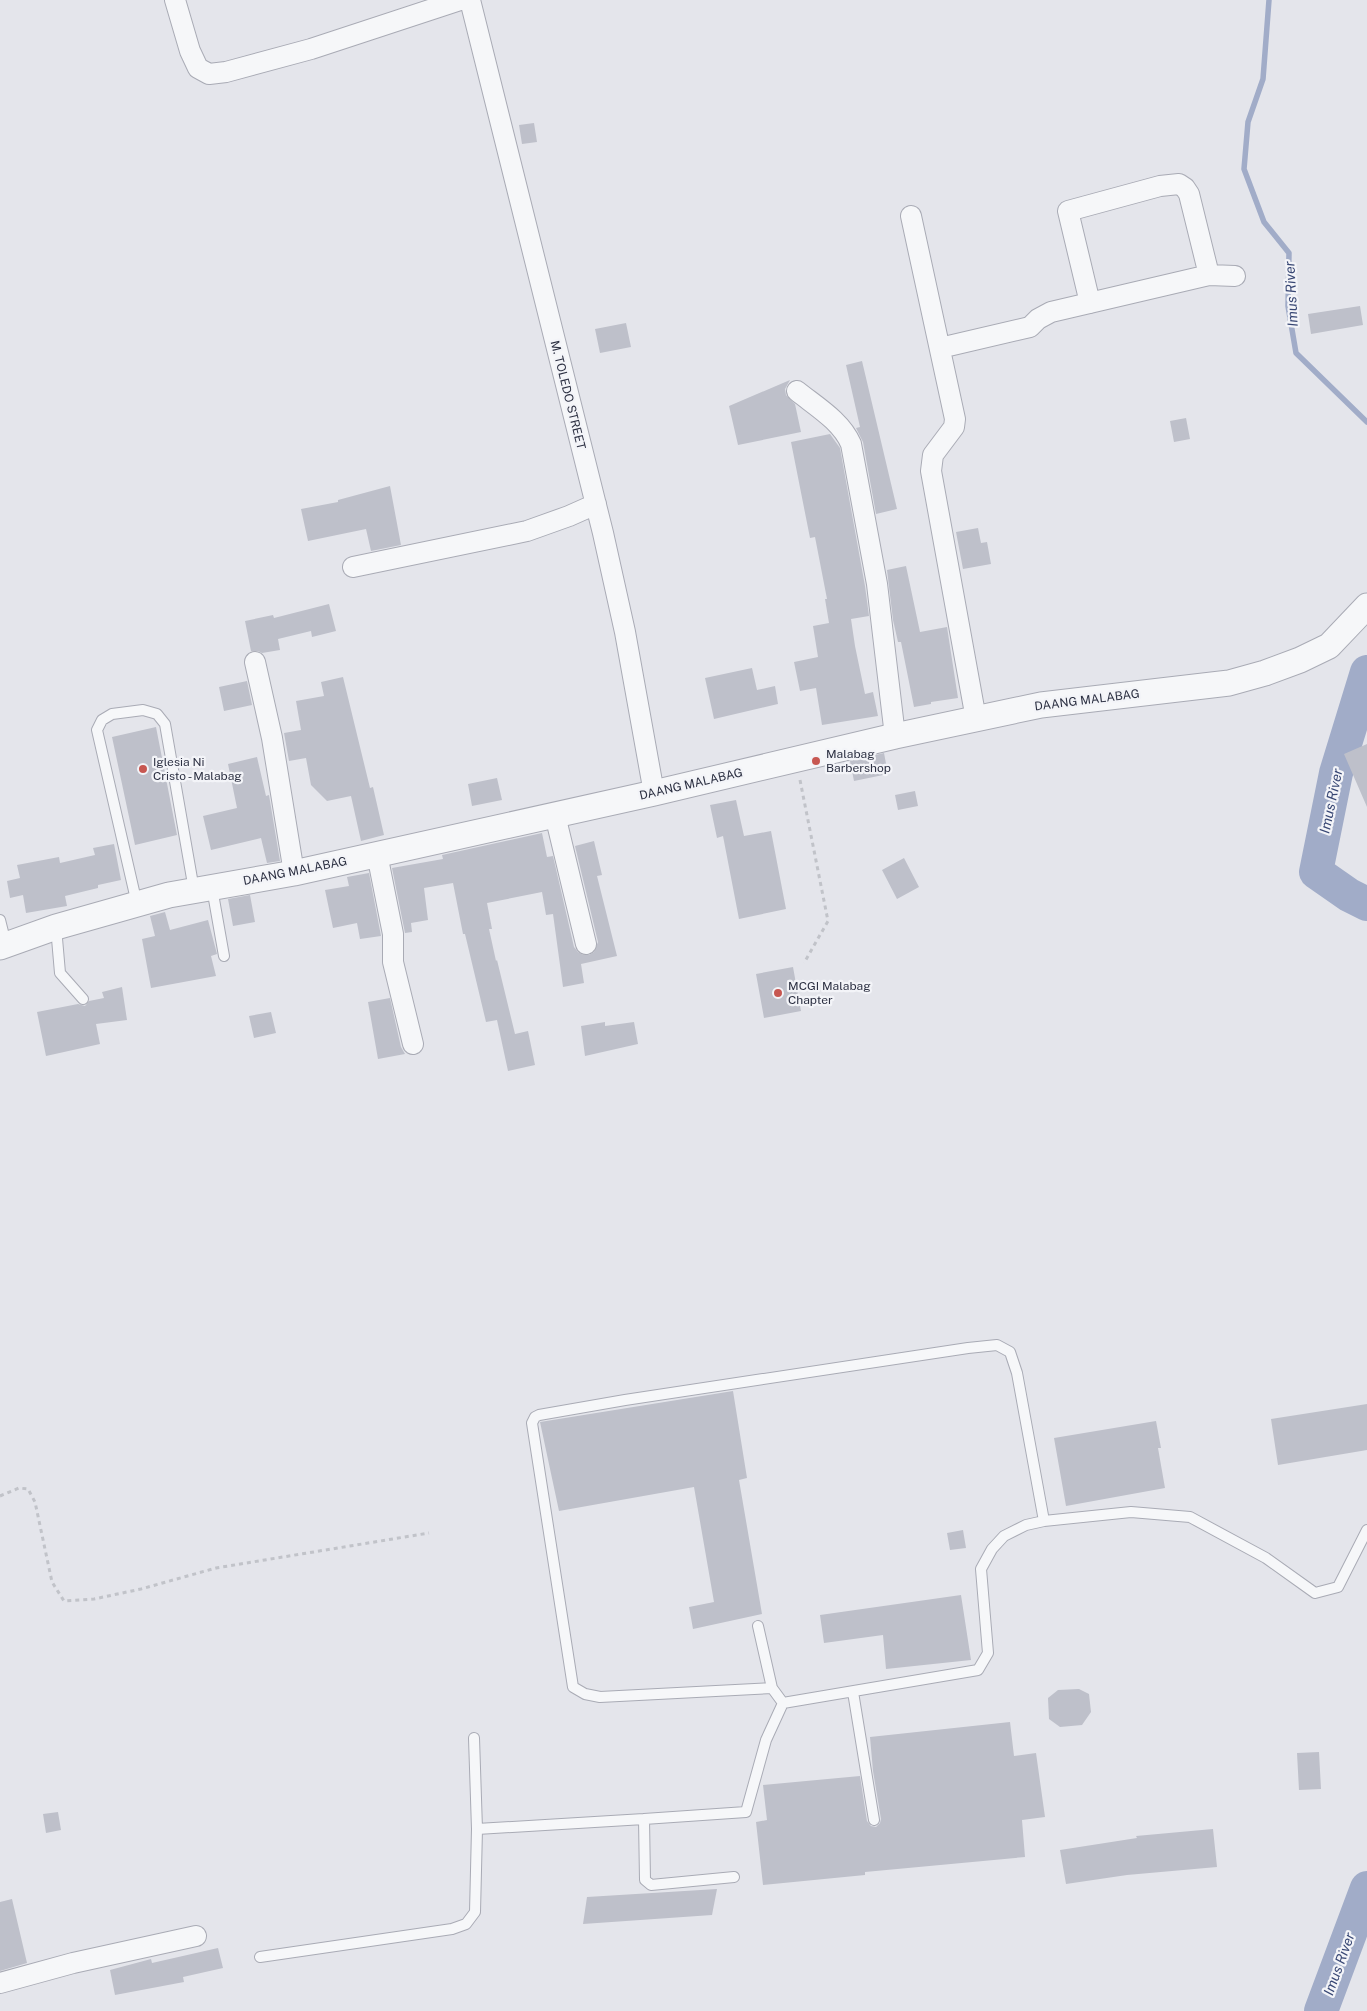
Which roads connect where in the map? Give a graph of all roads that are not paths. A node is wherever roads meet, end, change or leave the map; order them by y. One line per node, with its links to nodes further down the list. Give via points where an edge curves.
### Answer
1 (175, 0): 2 (street, via 190,51 198,68 209,74 311,49)
2 (460, 0)
3 (470, 0): 10 (street, M. TOLEDO STREET)
4 (911, 216): 8 (street)
5 (1209, 275): 6 (street); 7 (street); 7 (street, via 1186,188 1179,184 1160,186 1068,211)
6 (1235, 276)
7 (1090, 303): 8 (street, via 1051,312 1030,326)
8 (940, 348): 14 (street, via 955,419 954,428 933,456 931,471)
9 (797, 391): 15 (street, via 837,424 851,444 877,584)
10 (596, 504): 11 (street, via 527,531); 16 (street, M. TOLEDO STREET, via 625,632)
11 (353, 567)
12 (1365, 608): 14 (street, DAANG MALABAG, via 1329,646 1265,673 1229,683 1041,705)
13 (255, 662): 19 (street, via 272,738)
14 (976, 719): 15 (street, DAANG MALABAG)
15 (895, 736): 16 (street, DAANG MALABAG)
16 (654, 793): 17 (street, DAANG MALABAG)
17 (555, 815): 18 (street, DAANG MALABAG); 24 (street)
18 (377, 854): 19 (street, DAANG MALABAG); 28 (street, via 393,934 393,962)
19 (294, 872): 20 (street, DAANG MALABAG)
20 (202, 888): 21 (street, DAANG MALABAG); 21 (lane, via 165,724 158,714 142,710 112,714 102,720 97,730); 26 (lane)
21 (137, 904): 23 (street, DAANG MALABAG)
22 (0, 920): 25 (lane)
23 (56, 927): 25 (street, DAANG MALABAG); 27 (lane, via 60,973)
24 (586, 944)
25 (3, 945)
26 (224, 956)
27 (82, 999)
28 (413, 1044)
29 (1044, 1522): 30 (lane, via 1131,1512 1190,1517 1266,1558 1315,1594 1338,1587); 32 (lane, via 1017,1374 1010,1352 997,1345 624,1400 535,1417 532,1422 573,1687 600,1697); 33 (lane, via 1026,1525 1004,1536 981,1568 988,1653 978,1670)
30 (1367, 1530)
31 (758, 1626): 32 (lane)
32 (772, 1688): 34 (lane)
33 (853, 1692): 34 (lane); 37 (lane)
34 (783, 1703): 36 (lane, via 766,1740 746,1812)
35 (474, 1738): 38 (lane)
36 (644, 1819): 38 (lane); 39 (lane, via 646,1880 651,1885)
37 (874, 1820)
38 (477, 1829): 41 (lane, via 475,1912 466,1924 452,1930)
39 (734, 1877)
40 (196, 1936): 42 (street)
41 (260, 1957)
42 (0, 1983)

